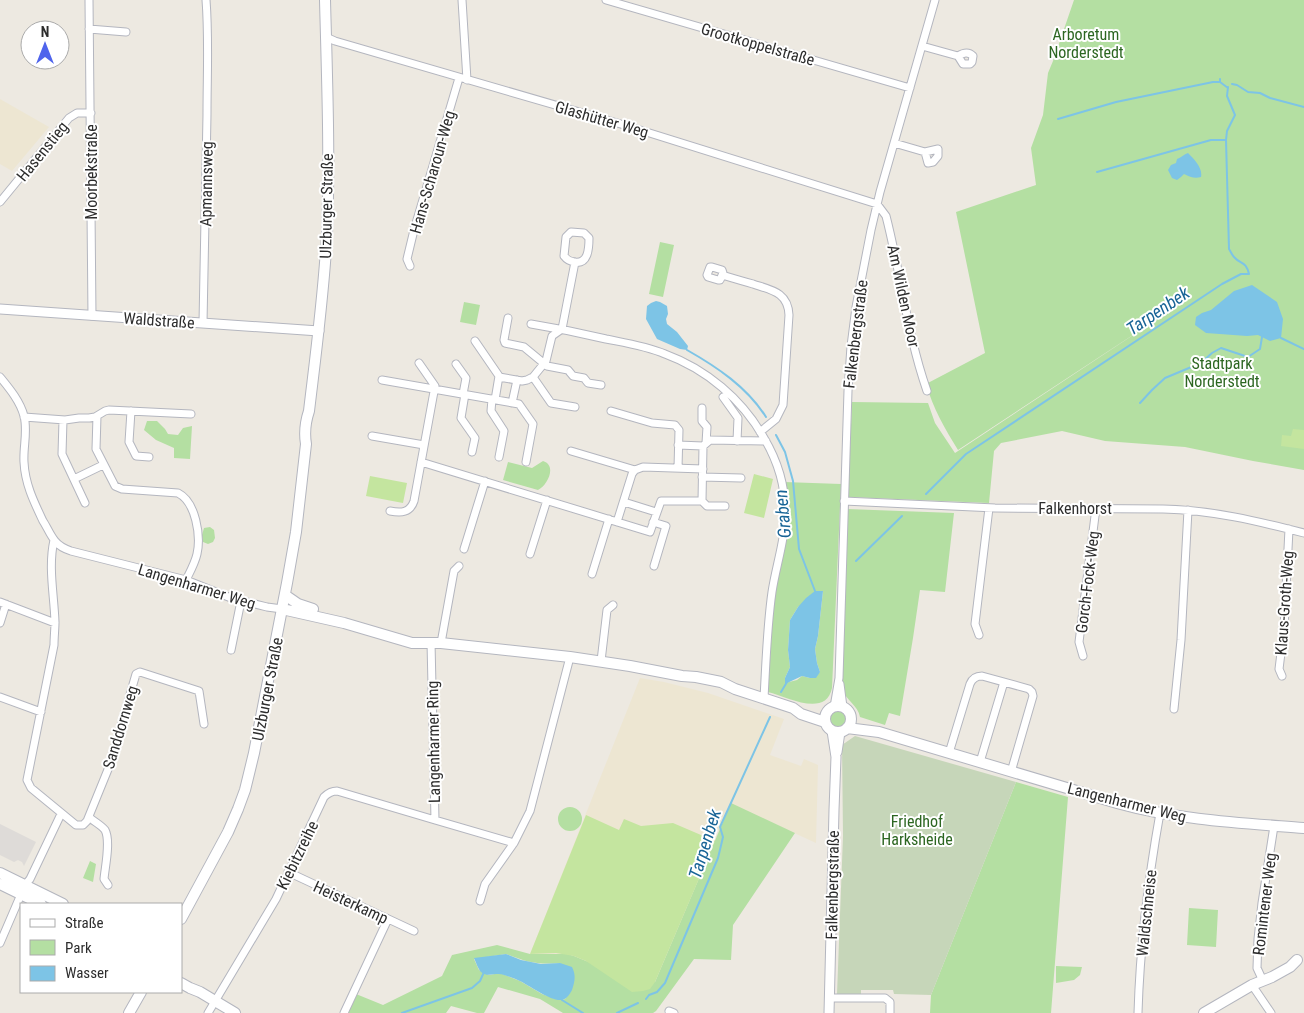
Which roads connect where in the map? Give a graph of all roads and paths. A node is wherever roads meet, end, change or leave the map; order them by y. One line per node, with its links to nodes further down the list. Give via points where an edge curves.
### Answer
1 (89, 0): 7 (street, Moorbekstraße)
2 (206, 0): 25 (street, Apmannsweg)
3 (325, 0): 9 (main road, Ulzburger Straße)
4 (462, 0): 12 (street)
5 (606, 0): 13 (street, Grootkoppelstraße)
6 (935, 0): 10 (street, Falkenbergstraße)
7 (89, 29): 8 (street); 14 (street, Moorbekstraße)
8 (126, 32)
9 (326, 37): 12 (street, Glashütter Weg); 28 (main road, Ulzburger Straße, via 328,204)
10 (922, 46): 11 (street); 13 (street, Falkenbergstraße)
11 (958, 56)
12 (463, 79): 18 (street, Glashütter Weg); 20 (street, Hans-Scharoun-Weg, via 414,230 408,259)
13 (910, 88): 15 (street, Falkenbergstraße)
14 (91, 113): 17 (street, Hasenstieg, via 77,113 68,118); 23 (street, Moorbekstraße)
15 (894, 143): 16 (street); 18 (street, Falkenbergstraße)
16 (925, 152)
17 (0, 202)
18 (877, 204): 40 (street, Am Wilden Moor, via 886,216 916,359); 77 (street, Falkenbergstraße, via 851,346)
19 (575, 262): 19 (street, via 581,263 586,259 589,240 585,234 573,231 567,236 563,254 567,260); 27 (street)
20 (410, 266)
21 (722, 275): 53 (street, via 774,291 788,306 783,405 776,419)
22 (0, 309): 23 (street, Waldstraße)
23 (92, 316): 25 (street, Waldstraße)
24 (508, 318): 32 (street, via 505,343 524,347)
25 (203, 323): 28 (street, Waldstraße)
26 (532, 324): 27 (street)
27 (562, 329): 32 (street, via 552,336); 53 (street, via 652,349 685,362 729,393 749,414)
28 (319, 331): 97 (main road, Ulzburger Straße, via 309,434)
29 (475, 341): 34 (street)
30 (419, 363): 39 (street)
31 (456, 364): 41 (street, via 466,378)
32 (544, 364): 35 (street); 38 (street, via 568,370 588,383)
33 (0, 377): 51 (street, via 17,400)
34 (499, 377): 37 (street); 43 (street)
35 (533, 377): 37 (street); 45 (street, via 552,403)
36 (382, 380): 39 (street)
37 (516, 380): 44 (street)
38 (601, 385)
39 (434, 389): 41 (street); 58 (street)
40 (927, 391)
41 (464, 394): 43 (street); 61 (street, via 461,418 475,437)
42 (723, 397): 55 (street, via 737,418)
43 (493, 399): 44 (street); 63 (street, via 491,411 504,430)
44 (512, 403): 65 (street, via 519,405 532,424)
45 (574, 407)
46 (702, 408): 57 (street)
47 (131, 411): 49 (street); 50 (street, via 108,410); 62 (street, via 129,442 136,456)
48 (611, 411): 59 (street, via 652,423 674,424 679,429)
49 (191, 414)
50 (97, 416): 52 (street); 66 (street, via 96,447)
51 (24, 417): 52 (street); 90 (street, via 25,473 32,496)
52 (63, 420): 72 (street, via 62,454)
53 (760, 432): 56 (street)
54 (372, 436): 58 (street)
55 (737, 441): 56 (street); 57 (street, via 710,440)
56 (766, 441): 116 (street, via 781,479 785,513 771,600)
57 (705, 444): 59 (street); 68 (street)
58 (424, 445): 64 (street)
59 (678, 445): 67 (street)
60 (572, 451): 69 (street)
61 (472, 452)
62 (149, 457)
63 (499, 457)
64 (421, 462): 73 (street); 83 (street, via 409,510)
65 (526, 462)
66 (104, 465): 72 (street); 96 (street, via 113,484 119,488 178,493 190,504 198,534 197,555)
67 (678, 468): 68 (street); 69 (street, via 643,467)
68 (703, 469): 70 (street)
69 (635, 470): 76 (street)
70 (702, 478): 71 (street); 75 (street)
71 (741, 478)
72 (74, 480): 78 (street)
73 (485, 481): 74 (street); 91 (street)
74 (547, 500): 85 (street); 92 (street)
75 (702, 501): 79 (street, via 708,506); 84 (street, via 662,500)
76 (624, 502): 84 (street); 86 (street)
77 (844, 502): 80 (street, Falkenhorst); 119 (street, Falkenbergstraße, via 839,678)
78 (85, 503)
79 (724, 506)
80 (989, 508): 81 (street, Falkenhorst); 105 (street, via 975,624)
81 (1096, 508): 82 (street, Falkenhorst); 110 (street, Gorch-Fock-Weg, via 1079,642)
82 (1188, 510): 88 (street, Falkenhorst); 106 (street)
83 (390, 511)
84 (656, 512): 87 (street)
85 (609, 519): 86 (street); 95 (street)
86 (617, 522): 87 (street, via 650,532)
87 (653, 522): 94 (street, via 666,526)
88 (1289, 529): 89 (street, Falkenhorst); 113 (street, Klaus-Groth-Weg, via 1279,669)
89 (1304, 533)
90 (54, 540): 96 (street, Langenharmer Weg, via 71,551); 103 (street, via 51,567)
91 (464, 549)
92 (530, 554)
93 (459, 566): 107 (street, via 454,571)
94 (654, 566)
95 (592, 574)
96 (186, 580): 98 (street, Langenharmer Weg)
97 (285, 595): 101 (main road, Ulzburger Straße); 104 (main road, Langenharmer Weg, via 298,604 332,614)
98 (241, 601): 101 (street, Langenharmer Weg); 108 (street)
99 (3, 603): 102 (street); 103 (street)
100 (613, 605): 112 (street, via 607,610)
101 (282, 609): 104 (main road, Langenharmer Weg); 140 (main road, Ulzburger Straße, via 245,790 228,832)
102 (0, 623)
103 (55, 623): 118 (street)
104 (344, 623): 107 (main road, Langenharmer Weg, via 412,643)
105 (979, 635)
106 (1181, 640): 109 (street); 117 (street)
107 (436, 643): 111 (main road, Langenharmer Weg); 128 (street, Langenharmer Ring)
108 (230, 650)
109 (1185, 651)
110 (1083, 656)
111 (570, 658): 112 (main road, Langenharmer Weg); 131 (street, via 533,802)
112 (602, 662): 116 (main road, Langenharmer Weg, via 682,676)
113 (1282, 676)
114 (1004, 682): 122 (street, via 981,676 971,681); 123 (street); 124 (street, via 1029,688 1033,695)
115 (0, 697): 118 (street)
116 (764, 698): 119 (main road, Langenharmer Weg, via 793,708)
117 (1174, 709)
118 (41, 712): 125 (street, via 27,780 30,788)
119 (832, 712): 121 (main road, via 827,726); 121 (main road, via 847,710)
120 (204, 724): 127 (street, Sanddornweg, via 199,691 140,672 136,674 109,766)
121 (843, 727): 122 (main road, Langenharmer Weg, via 879,732); 150 (street, Falkenbergstraße, via 836,757)
122 (949, 753): 123 (main road, Langenharmer Weg)
123 (980, 762): 124 (main road, Langenharmer Weg)
124 (1011, 772): 126 (main road, Langenharmer Weg)
125 (61, 814): 127 (street, via 80,826); 136 (street)
126 (1160, 814): 129 (main road, Langenharmer Weg); 158 (street, Waldschneise, via 1144,920)
127 (88, 817): 135 (street, via 104,829 107,837 104,879)
128 (435, 820): 131 (street, Langenharmer Ring); 132 (street, Kiebitzreihe, via 332,792 324,798)
129 (1274, 826): 130 (main road, Langenharmer Weg); 146 (street, Romintener Weg, via 1259,930)
130 (1304, 828)
131 (514, 843): 137 (street, via 487,882)
132 (288, 872): 141 (street, Heisterkamp); 151 (street, Kiebitzreihe, via 276,899)
133 (0, 874): 136 (main road)
134 (0, 884): 136 (main road)
135 (108, 885)
136 (23, 890): 138 (main road); 139 (main road); 143 (street)
137 (480, 900)
138 (40, 903)
139 (60, 903)
140 (182, 917)
141 (388, 919): 142 (street, Heisterkamp); 155 (street)
142 (414, 931)
143 (0, 943)
144 (1301, 958): 146 (main road)
145 (182, 975): 148 (main road)
146 (1258, 982): 159 (main road); 160 (street, Romintener Weg)
147 (182, 984): 148 (main road)
148 (200, 992): 151 (main road)
149 (140, 993): 152 (main road)
150 (829, 998): 156 (street, Falkenbergstraße); 157 (street, via 885,998 890,1002)
151 (214, 1001): 153 (street, Kiebitzreihe); 154 (main road)
152 (128, 1013)
153 (208, 1013)
154 (235, 1013)
155 (344, 1013)
156 (829, 1013)
157 (890, 1013)
158 (1138, 1013)
159 (1204, 1013)
160 (1270, 1013)

